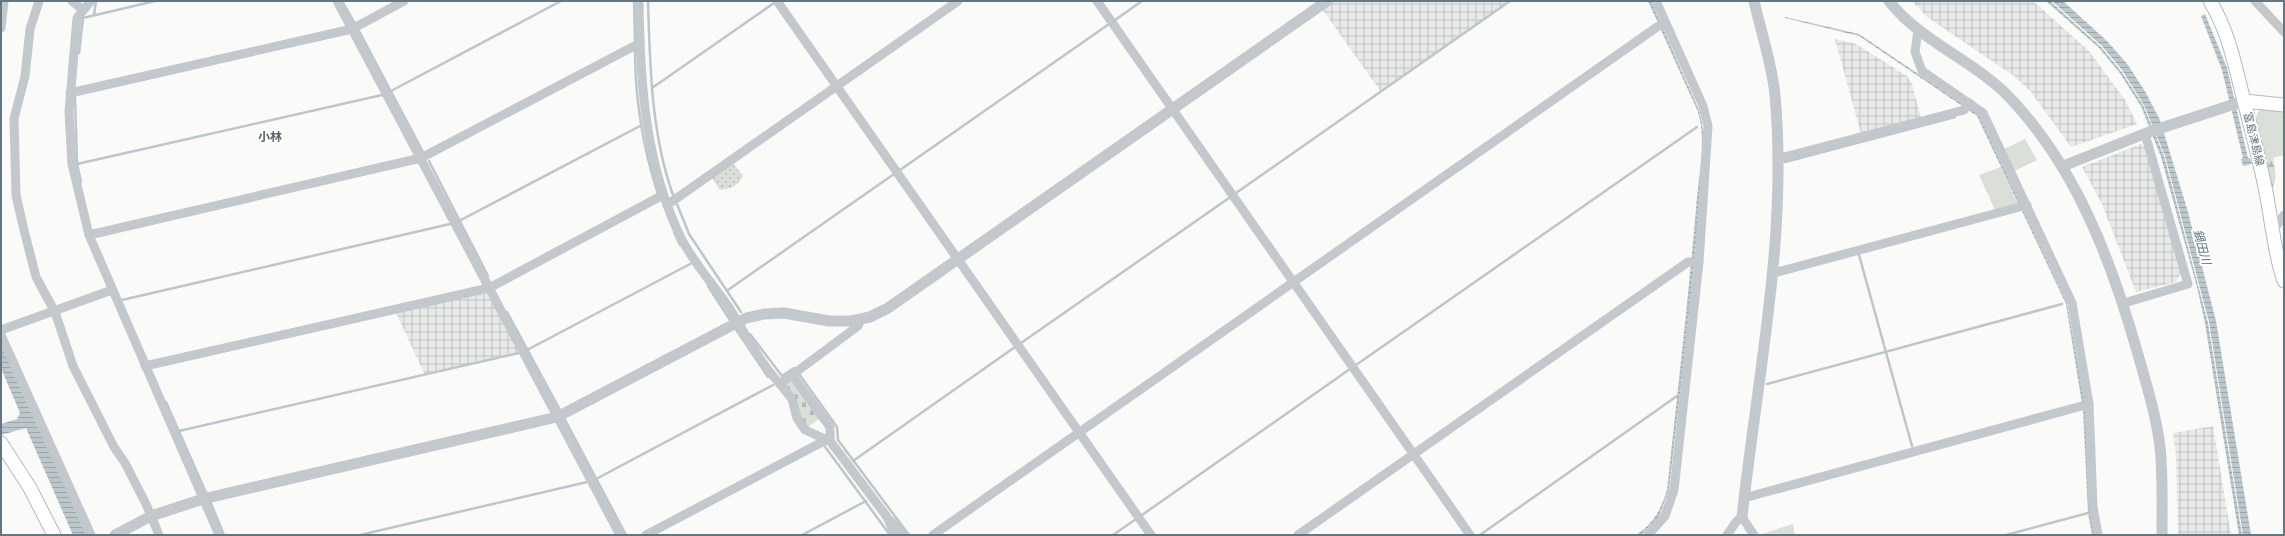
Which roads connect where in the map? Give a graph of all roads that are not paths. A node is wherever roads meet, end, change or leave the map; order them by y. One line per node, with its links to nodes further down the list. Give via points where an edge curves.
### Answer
1 (4, 1): 19 (street)
2 (39, 1): 48 (street, via 30,29 25,76 14,119 16,195 31,262)
3 (72, 1): 17 (street)
4 (91, 1): 17 (street)
5 (337, 1): 20 (street)
6 (404, 1): 20 (street)
7 (639, 1): 23 (street)
8 (777, 1): 24 (street)
9 (958, 1): 24 (street)
10 (1098, 1): 29 (street)
11 (1327, 1): 29 (street)
12 (1656, 1): 18 (street)
13 (1754, 1): 32 (street, via 1775,94)
14 (1889, 1): 21 (street)
15 (2210, 1): 26 (main road, 富島津島線, via 2221,21 2231,49)
16 (2255, 1): 22 (street)
17 (83, 10): 25 (street, via 77,18)
18 (1662, 25): 41 (street, via 1703,106 1708,126); 44 (street)
19 (1, 28)
20 (352, 29): 25 (street); 31 (street)
21 (1918, 30): 28 (street, via 1915,52 1922,71); 33 (street, via 1985,77 2010,98)
22 (2284, 32)
23 (640, 42): 31 (street); 34 (street, via 641,78 650,145)
24 (837, 87): 35 (street); 40 (street)
25 (73, 92): 39 (street, via 69,112 72,164)
26 (2236, 103): 27 (main road); 30 (street); 38 (main road, 富島津島線, via 2258,152)
27 (2284, 105)
28 (1967, 106): 32 (street); 36 (street, via 1983,113)
29 (1173, 109): 40 (street); 44 (street)
30 (2147, 133): 33 (street); 47 (street, via 2188,284)
31 (421, 158): 39 (street); 45 (street)
32 (1777, 159): 42 (street)
33 (2063, 166): 47 (street, via 2083,203)
34 (663, 195): 35 (street); 45 (street)
35 (667, 205): 50 (street, via 682,240)
36 (2023, 206): 42 (street); 56 (street, via 2072,303)
37 (2284, 215): 38 (street)
38 (2273, 231): 43 (main road, 富島津島線, via 2276,256)
39 (91, 235): 46 (street)
40 (958, 259): 49 (street, via 888,308); 58 (street)
41 (1694, 262): 61 (street); 80 (street, via 1674,490 1665,516)
42 (1774, 273): 63 (street)
43 (2284, 281)
44 (1293, 282): 58 (street); 61 (street)
45 (489, 288): 53 (street); 57 (street)
46 (112, 290): 48 (street); 53 (street)
47 (2124, 303): 84 (street, via 2158,436)
48 (55, 312): 51 (street); 64 (street, via 73,366)
49 (861, 320): 50 (street, via 840,322 775,313); 54 (street, via 858,326)
50 (736, 322): 55 (street, via 764,366); 57 (street)
51 (1, 330)
52 (1, 335): 68 (street)
53 (148, 365): 62 (street)
54 (792, 375): 55 (street); 59 (street, via 830,427)
55 (780, 384): 59 (street, via 792,398 797,418 805,430)
56 (2085, 405): 63 (street); 83 (street)
57 (557, 417): 62 (street); 72 (street)
58 (1079, 432): 76 (street); 77 (street)
59 (824, 441): 65 (street); 73 (street)
60 (1, 443): 67 (main road, via 30,488)
61 (1414, 454): 78 (street); 79 (street)
62 (207, 498): 64 (street); 71 (street)
63 (1744, 498): 66 (street)
64 (151, 516): 69 (street); 70 (street)
65 (887, 517): 74 (street); 75 (street)
66 (1742, 517): 81 (street); 82 (street)
67 (54, 535)
68 (91, 535)
69 (115, 535)
70 (159, 535)
71 (219, 535)
72 (620, 535)
73 (646, 535)
74 (895, 535)
75 (904, 535)
76 (933, 535)
77 (1151, 535)
78 (1298, 535)
79 (1470, 535)
80 (1648, 535)
81 (1727, 535)
82 (1754, 535)
83 (2098, 535)
84 (2162, 535)

